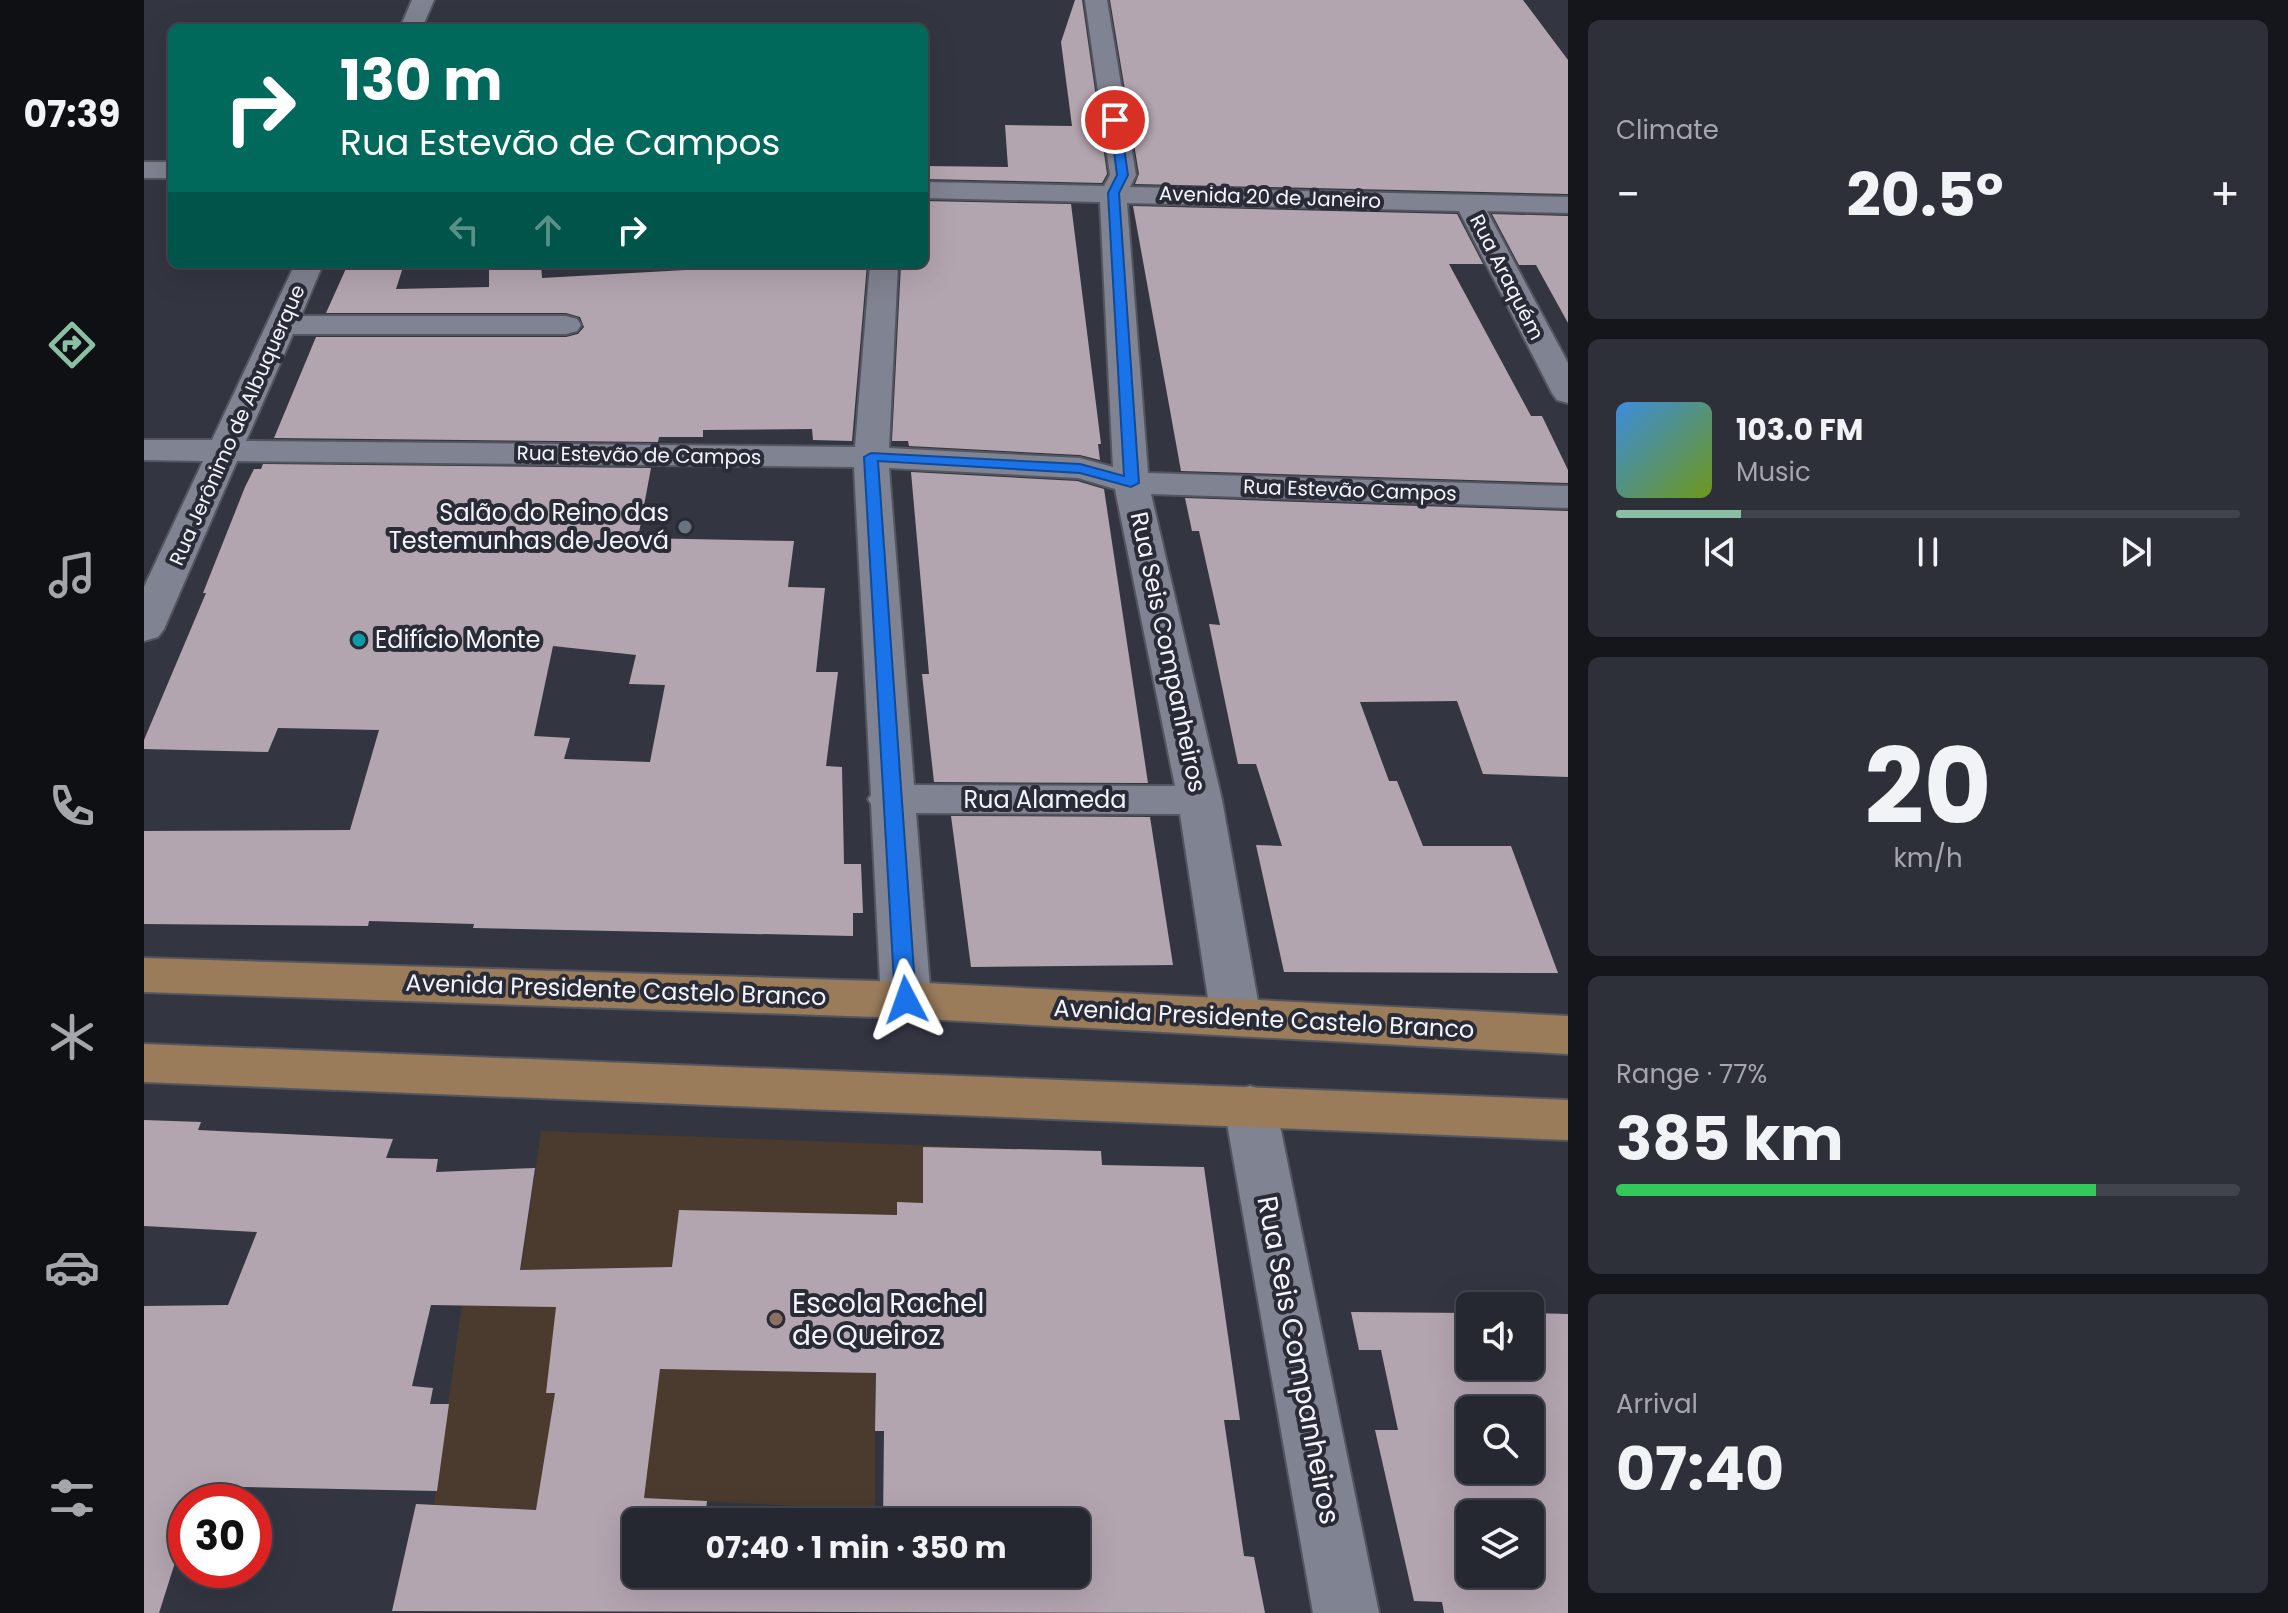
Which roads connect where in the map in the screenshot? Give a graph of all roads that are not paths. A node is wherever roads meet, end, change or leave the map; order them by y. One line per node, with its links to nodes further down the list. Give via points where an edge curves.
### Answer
1 (423, 0): 3 (street)
2 (1096, 0): 7 (street, Rua Seis Companheiros, via 1123,175)
3 (413, 24)
4 (144, 170): 5 (street)
5 (168, 170)
6 (928, 190): 7 (street, Avenida 20 de Janeiro)
7 (1113, 193): 8 (street, Avenida 20 de Janeiro); 18 (street, Rua Seis Companheiros)
8 (1469, 203): 9 (street, Avenida 20 de Janeiro); 14 (street, Rua Araquém)
9 (1568, 205)
10 (307, 268): 12 (street, Rua Jerônimo de Albuquerque)
11 (884, 268): 17 (street)
12 (282, 325): 13 (street); 16 (street, Rua Jerônimo de Albuquerque)
13 (566, 325)
14 (1568, 393)
15 (144, 450): 16 (street, Rua Estevão de Campos)
16 (226, 451): 17 (street, Rua Estevão de Campos); 20 (street, Rua Jerônimo de Albuquerque)
17 (871, 457): 18 (street, Rua Estevão de Campos, via 1080,468); 21 (street)
18 (1131, 483): 19 (street, Rua Estevão Campos); 22 (street, Rua Seis Companheiros)
19 (1568, 497)
20 (144, 629)
21 (890, 799): 22 (street, Rua Alameda); 24 (street)
22 (1200, 800): 25 (street, Rua Seis Companheiros)
23 (144, 975): 24 (main road, Avenida Presidente Castelo Branco)
24 (906, 1000): 25 (main road, Avenida Presidente Castelo Branco)
25 (1236, 1018): 26 (main road, Avenida Presidente Castelo Branco)
26 (1568, 1035)
27 (144, 1063): 28 (main road)
28 (1250, 1106): 29 (main road); 30 (street, Rua Seis Companheiros)
29 (1568, 1120)
30 (1346, 1613)

